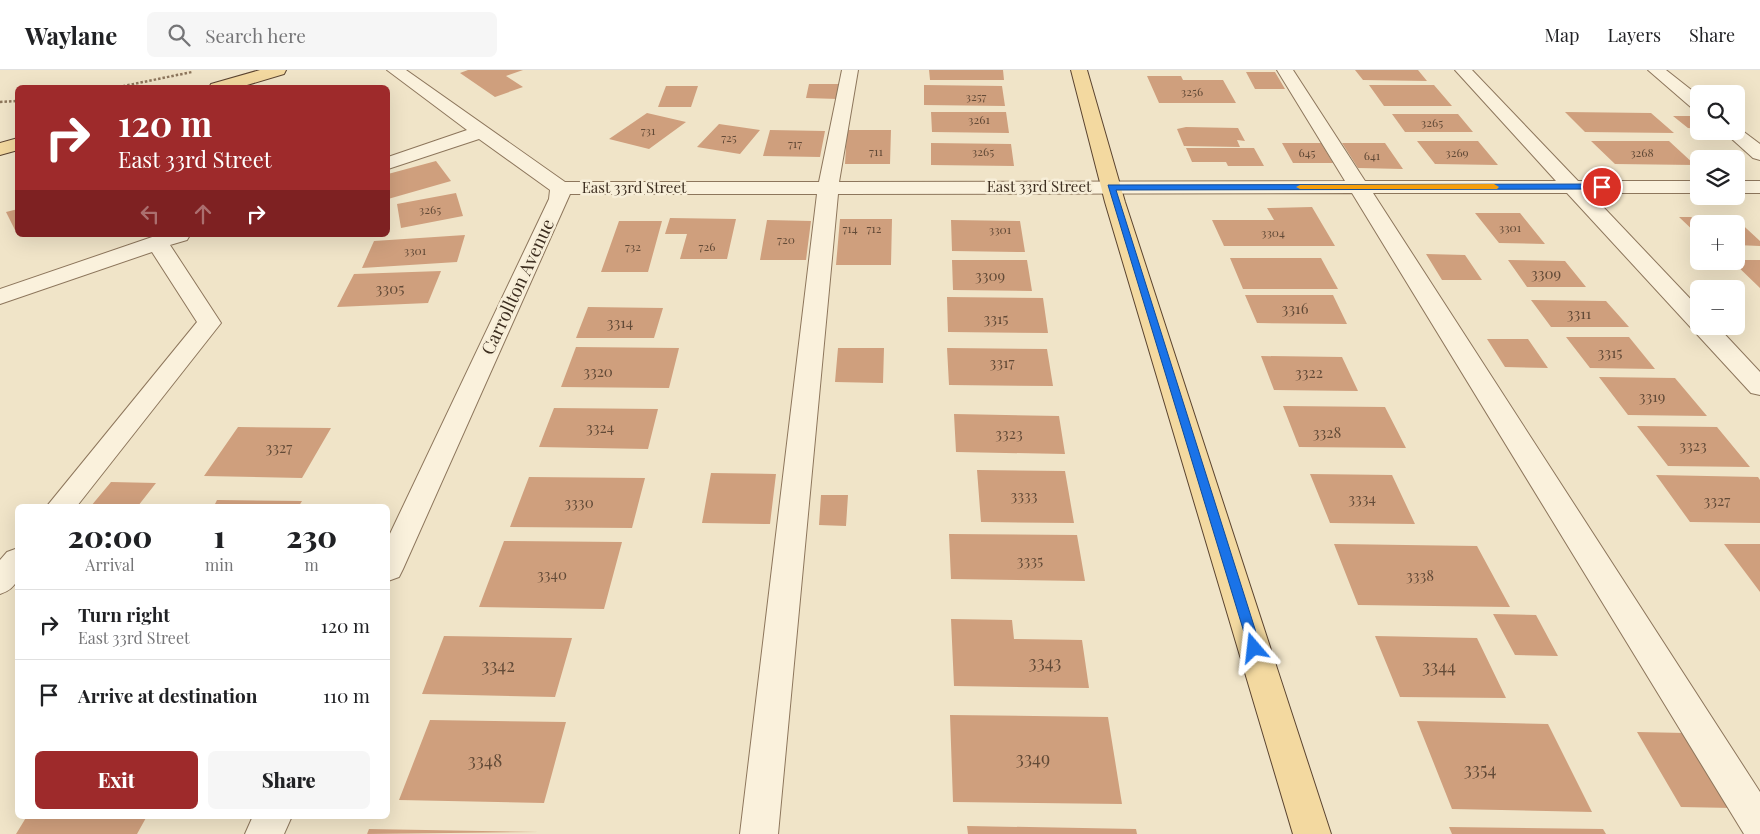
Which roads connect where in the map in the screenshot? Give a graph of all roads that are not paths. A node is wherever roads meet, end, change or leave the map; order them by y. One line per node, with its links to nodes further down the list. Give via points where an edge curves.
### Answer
1 (278, 70): 8 (main road)
2 (395, 70): 10 (street)
3 (850, 70): 23 (street)
4 (1079, 70): 16 (main road)
5 (1285, 70): 17 (street)
6 (1463, 70): 18 (street)
7 (1656, 70): 9 (street)
8 (227, 85)
9 (1690, 98)
10 (480, 132): 15 (street); 22 (street)
11 (1743, 140): 14 (street)
12 (15, 145): 13 (main road)
13 (0, 149)
14 (1760, 154)
15 (390, 162)
16 (1111, 187): 17 (street, East 33rd Street); 23 (street, East 33rd Street); 37 (main road)
17 (1357, 187): 18 (street, East 33rd Street); 34 (street)
18 (1571, 187): 19 (street, East 33rd Street); 26 (street)
19 (1690, 187)
20 (1745, 187): 21 (street)
21 (1760, 187)
22 (560, 188): 23 (street, East 33rd Street); 31 (street, Carrollton Avenue, via 559,199)
23 (828, 188): 36 (street)
24 (168, 239): 25 (street); 29 (street, via 209,323)
25 (0, 296)
26 (1690, 313)
27 (1711, 335): 28 (street)
28 (1760, 387)
29 (63, 504)
30 (15, 564): 32 (street)
31 (390, 565)
32 (0, 582)
33 (271, 819): 35 (street)
34 (1760, 826)
35 (264, 834)
36 (760, 834)
37 (1312, 834)

